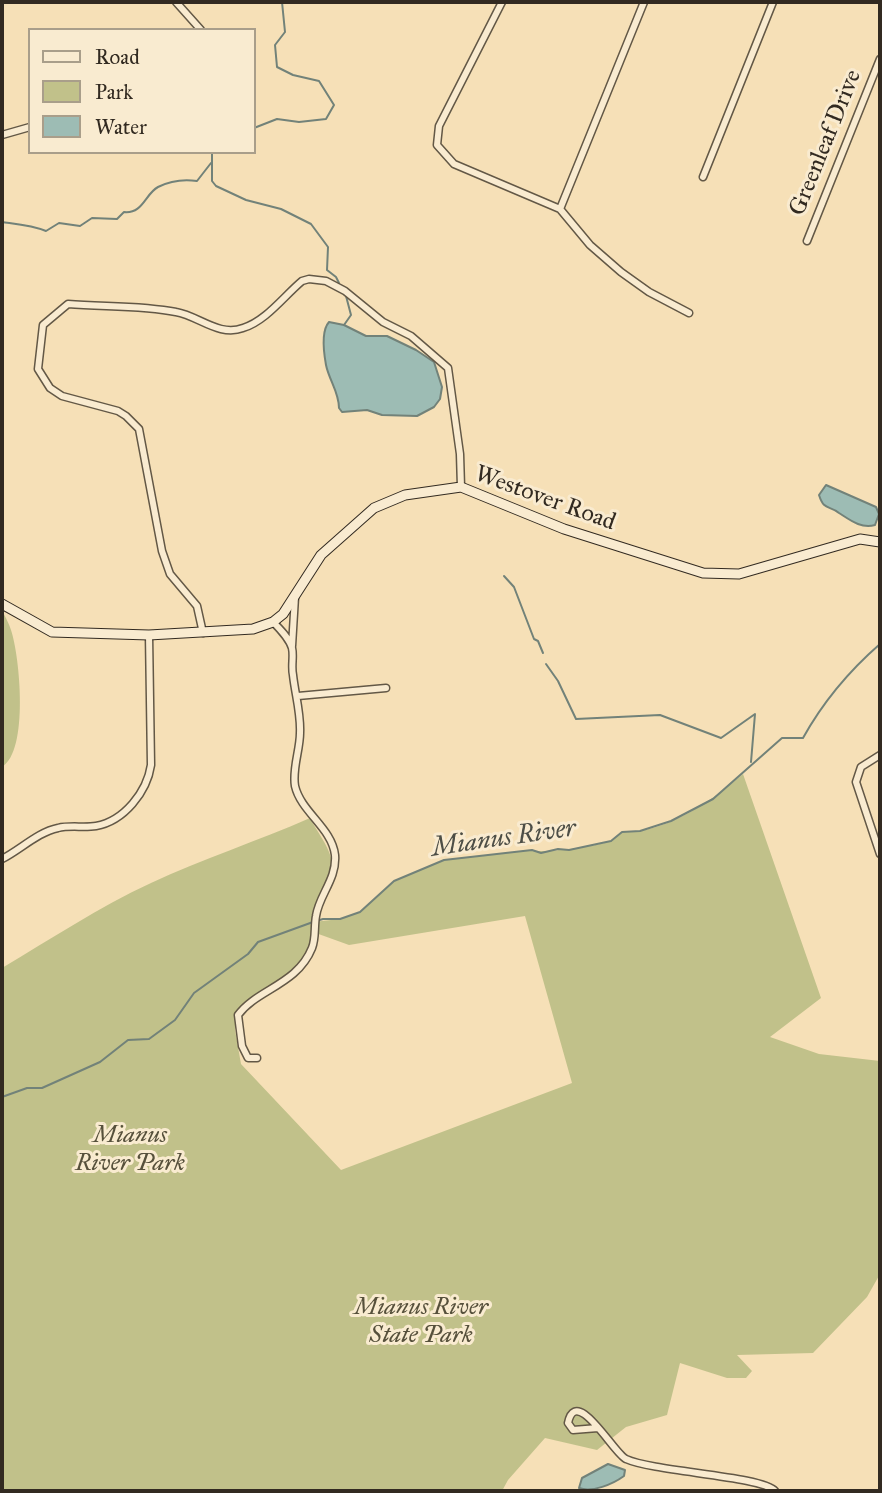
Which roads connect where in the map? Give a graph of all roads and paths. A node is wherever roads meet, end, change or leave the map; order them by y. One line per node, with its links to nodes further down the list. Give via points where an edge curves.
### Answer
1 (176, 2): 5 (street)
2 (502, 2): 10 (street, via 439,126 437,145 454,164)
3 (644, 2): 10 (street)
4 (773, 2): 9 (street)
5 (199, 28)
6 (880, 59): 11 (street, Greenleaf Drive)
7 (28, 128): 8 (street)
8 (2, 135)
9 (703, 177)
10 (560, 209): 12 (street, via 621,272)
11 (807, 241)
12 (690, 313)
13 (461, 487): 14 (street, Westover Road, via 564,529 703,573 739,574 860,539); 15 (street, Westover Road, via 405,495 374,508 321,555); 18 (street, via 448,368 411,336 383,322 336,285 302,281 257,321 234,331 177,312 68,304 43,325 38,369 50,388 62,396 118,411 139,429 164,558 170,574 197,606)
14 (880, 542)
15 (295, 597): 17 (street, Westover Road); 20 (street)
16 (2, 604): 19 (street, via 52,632)
17 (273, 622): 18 (street, via 253,629); 20 (street)
18 (203, 633): 19 (street)
19 (149, 635): 25 (street, via 150,765 139,795 108,822 59,827)
20 (292, 648): 22 (street)
21 (386, 688): 22 (street)
22 (298, 696): 26 (street, via 295,785 335,855 331,881 316,915 313,945 299,968 238,1015 243,1051 248,1058)
23 (880, 755): 24 (street, via 861,766 856,782)
24 (880, 854)
25 (2, 859)
26 (257, 1058)
27 (598, 1428): 27 (street, via 583,1412 569,1416 573,1430); 28 (street, via 624,1458 756,1482)
28 (775, 1491)

